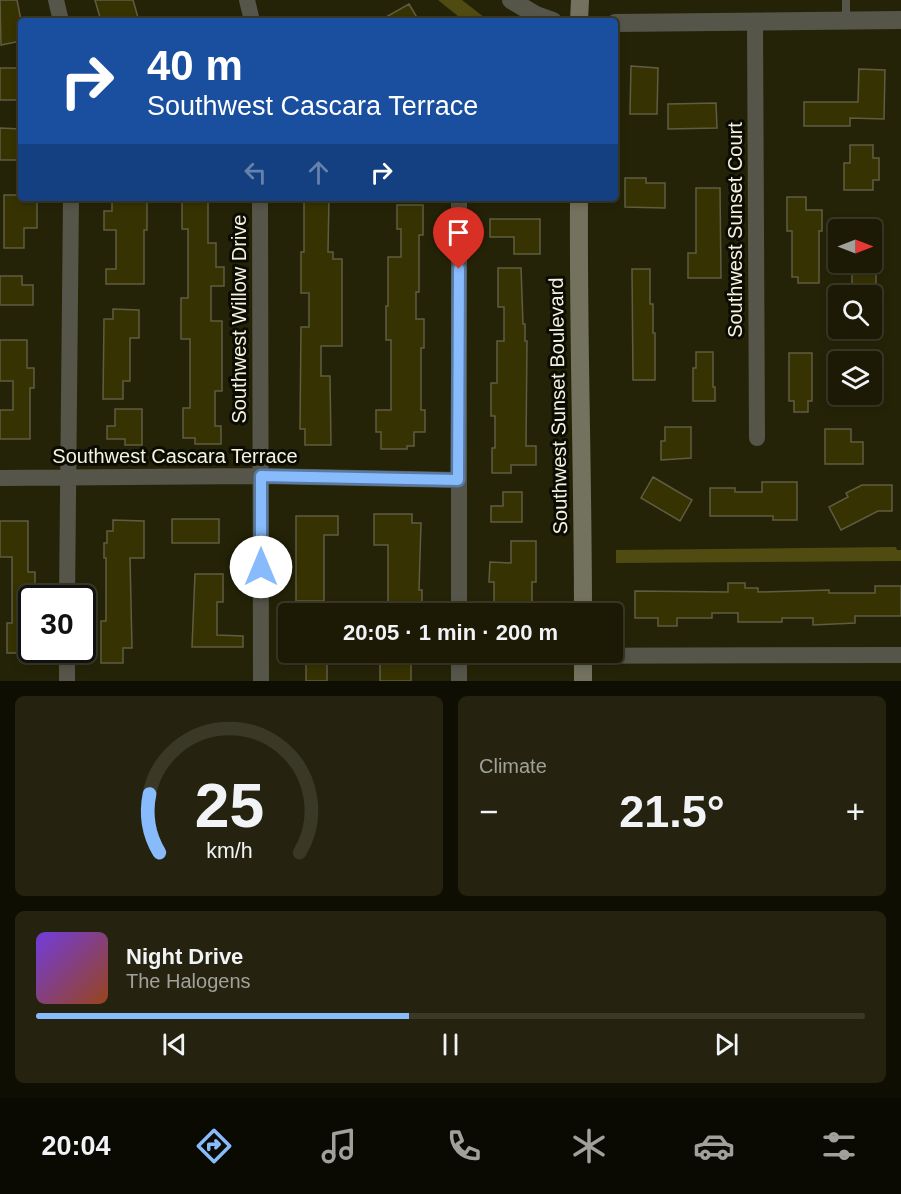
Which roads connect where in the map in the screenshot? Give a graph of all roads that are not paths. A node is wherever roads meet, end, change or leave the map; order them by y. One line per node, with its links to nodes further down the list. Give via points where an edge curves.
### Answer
1 (56, 0): 6 (street)
2 (247, 0): 7 (street)
3 (511, 0): 8 (street)
4 (580, 0): 9 (main road)
5 (846, 0): 11 (lane)
6 (60, 18)
7 (251, 18)
8 (544, 18)
9 (579, 18)
10 (901, 20): 11 (street)
11 (846, 21): 12 (street)
12 (755, 22): 13 (street); 18 (street, Southwest Sunset Court)
13 (618, 23)
14 (71, 201): 20 (street)
15 (260, 201): 19 (street, Southwest Willow Drive)
16 (459, 201): 22 (street)
17 (579, 201): 25 (main road, Southwest Sunset Boulevard)
18 (757, 438)
19 (261, 476): 20 (street, Southwest Cascara Terrace); 22 (street, Southwest Cascara Terrace); 32 (street, Southwest Willow Drive)
20 (68, 477): 21 (street, Southwest Cascara Terrace); 23 (street)
21 (0, 478)
22 (458, 480): 24 (street)
23 (67, 585)
24 (459, 603)
25 (583, 603)
26 (623, 655): 27 (street)
27 (901, 655)
28 (67, 663): 31 (street)
29 (459, 663): 33 (street)
30 (583, 663): 34 (main road)
31 (67, 681)
32 (261, 681)
33 (459, 681)
34 (583, 681)

